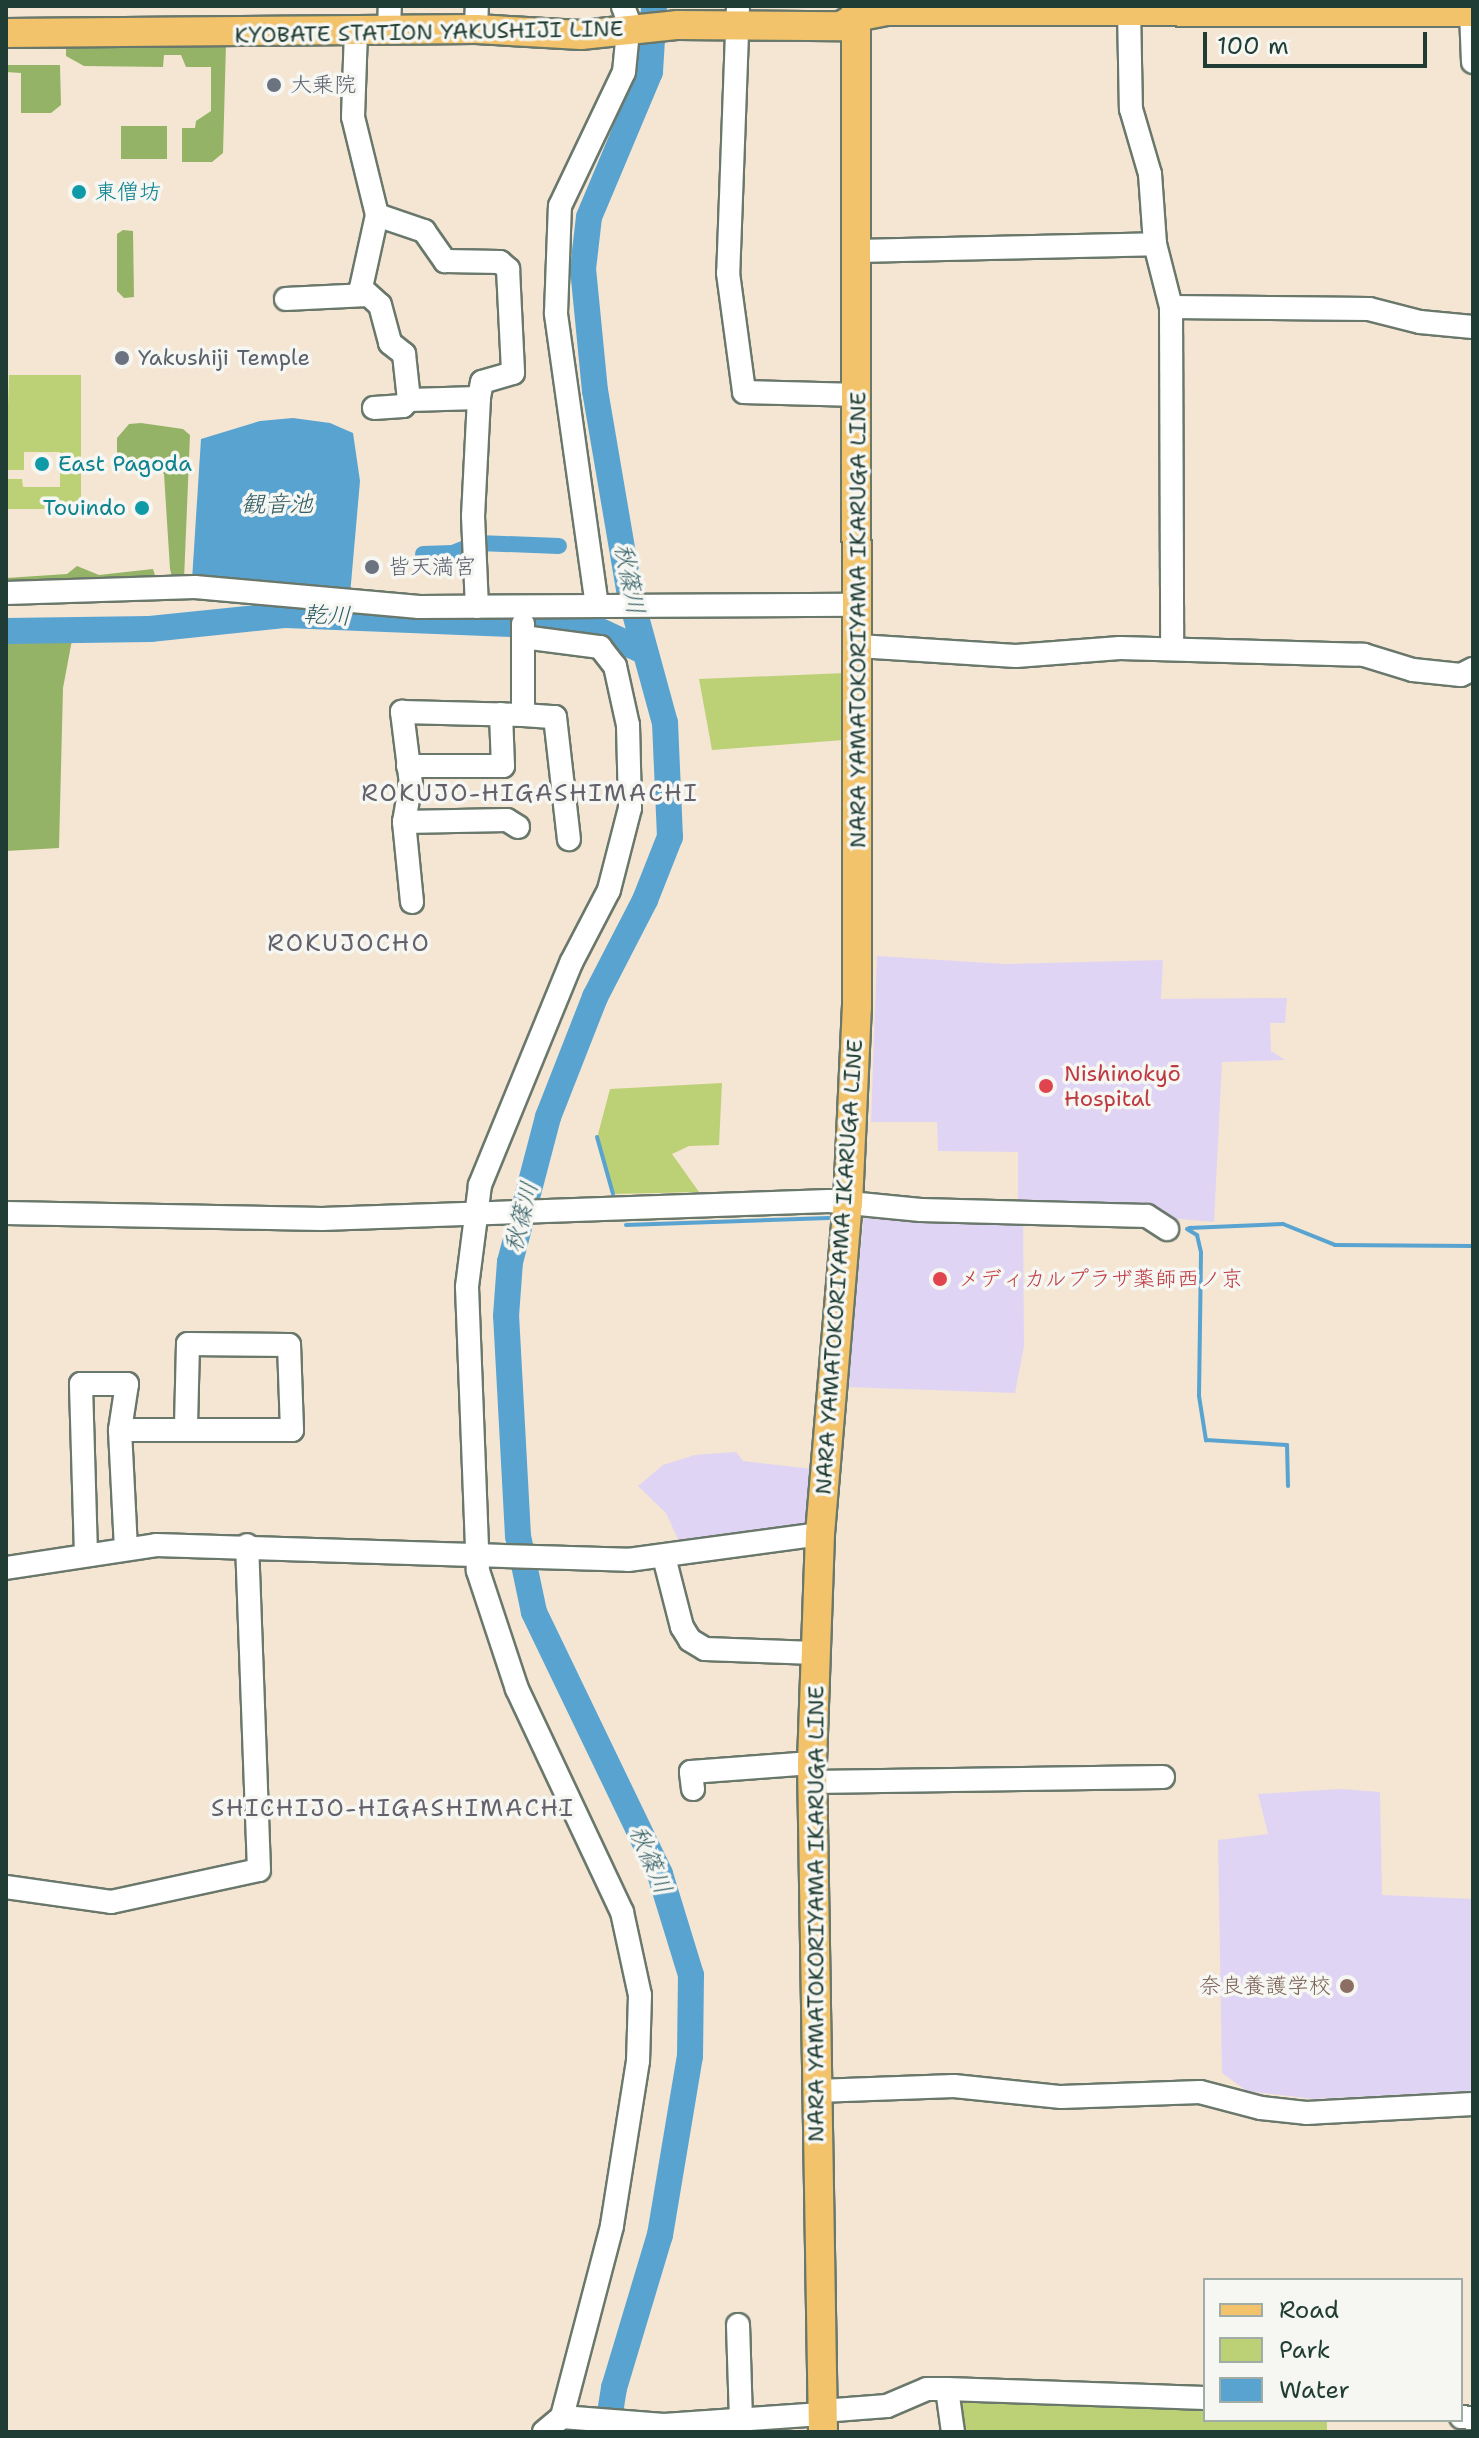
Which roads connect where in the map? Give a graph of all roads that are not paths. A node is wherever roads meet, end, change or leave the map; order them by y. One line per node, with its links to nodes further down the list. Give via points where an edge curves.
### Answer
1 (1129, 9): 2 (main road, KYOBATE STATION YAKUSHIJI LINE); 3 (main road, KYOBATE STATION YAKUSHIJI LINE); 12 (street, via 1131,109 1150,174)
2 (1468, 10): 10 (street)
3 (856, 11): 4 (main road, KYOBATE STATION YAKUSHIJI LINE, via 841,26); 13 (main road, NARA YAMATOKORIYAMA IKARUGA LINE)
4 (738, 15): 7 (main road, KYOBATE STATION YAKUSHIJI LINE, via 678,25); 18 (street, via 728,273 744,392)
5 (390, 18): 6 (main road, KYOBATE STATION YAKUSHIJI LINE); 8 (main road, KYOBATE STATION YAKUSHIJI LINE)
6 (477, 18): 7 (main road, KYOBATE STATION YAKUSHIJI LINE, via 581,35)
7 (627, 18): 24 (street, via 610,108 571,174 560,206 557,348)
8 (356, 31): 9 (main road, KYOBATE STATION YAKUSHIJI LINE); 11 (street, via 353,117)
9 (6, 33)
10 (1473, 62)
11 (377, 215): 14 (street, via 361,288); 19 (street, via 424,231 445,261 500,262 508,269 513,373 482,382)
12 (1155, 244): 13 (street); 16 (street)
13 (857, 251): 18 (main road, NARA YAMATOKORIYAMA IKARUGA LINE)
14 (367, 295): 15 (street); 20 (street, via 380,305 390,343 404,354)
15 (286, 299)
16 (1171, 307): 17 (street, via 1369,309 1420,322); 29 (street)
17 (1473, 327)
18 (858, 395): 23 (main road, NARA YAMATOKORIYAMA IKARUGA LINE)
19 (479, 398): 20 (street); 25 (street, via 473,516)
20 (409, 400): 21 (street, via 403,406)
21 (374, 408)
22 (6, 593): 25 (street, via 195,587)
23 (857, 605): 24 (street); 28 (main road, NARA YAMATOKORIYAMA IKARUGA LINE)
24 (597, 606): 26 (street)
25 (477, 607): 26 (street)
26 (523, 607): 27 (street)
27 (523, 637): 31 (street); 39 (street, via 600,647 615,666 628,725 630,808 609,890 522,1078)
28 (858, 646): 29 (street, via 1016,656); 37 (main road, NARA YAMATOKORIYAMA IKARUGA LINE, via 857,1007)
29 (1172, 649): 30 (street, via 1364,655 1413,670 1461,675)
30 (1473, 669)
31 (512, 714): 32 (street, via 503,766); 32 (street, via 402,712); 35 (street, via 555,717)
32 (408, 766): 33 (street, via 411,784)
33 (404, 822): 34 (street, via 507,820); 36 (street)
34 (518, 827)
35 (569, 839)
36 (412, 902)
37 (848, 1203): 39 (street); 40 (street, via 1147,1216); 43 (main road, NARA YAMATOKORIYAMA IKARUGA LINE)
38 (6, 1213): 39 (street, via 322,1219)
39 (476, 1214): 47 (street, via 467,1287)
40 (1167, 1229)
41 (186, 1428): 41 (street, via 292,1430 289,1345 188,1344); 42 (street)
42 (120, 1430): 45 (street); 46 (street, via 127,1384 81,1384)
43 (820, 1534): 48 (street); 50 (main road, NARA YAMATOKORIYAMA IKARUGA LINE)
44 (247, 1545): 45 (street); 47 (street); 54 (street, via 259,1870 111,1902)
45 (126, 1549): 46 (street)
46 (86, 1554): 49 (street)
47 (485, 1555): 48 (street, via 561,1560); 60 (street, via 490,1614 517,1689 622,1912 640,1995 638,2061 612,2226)
48 (664, 1557): 50 (street, via 690,1640 705,1649)
49 (6, 1568)
50 (815, 1653): 51 (main road, NARA YAMATOKORIYAMA IKARUGA LINE)
51 (812, 1772): 52 (street); 53 (street); 55 (main road, NARA YAMATOKORIYAMA IKARUGA LINE)
52 (690, 1773)
53 (1163, 1777)
54 (6, 1887)
55 (817, 2091): 56 (street, via 954,2086 1061,2097 1200,2092 1306,2113); 62 (main road, NARA YAMATOKORIYAMA IKARUGA LINE)
56 (1473, 2104)
57 (738, 2325): 61 (street)
58 (947, 2389): 59 (street); 62 (street, via 927,2389 887,2406); 65 (street)
59 (1203, 2398)
60 (567, 2417): 63 (street); 64 (street)
61 (741, 2419): 62 (street); 63 (street)
62 (823, 2419)
63 (664, 2428)
64 (544, 2432)
65 (953, 2432)

